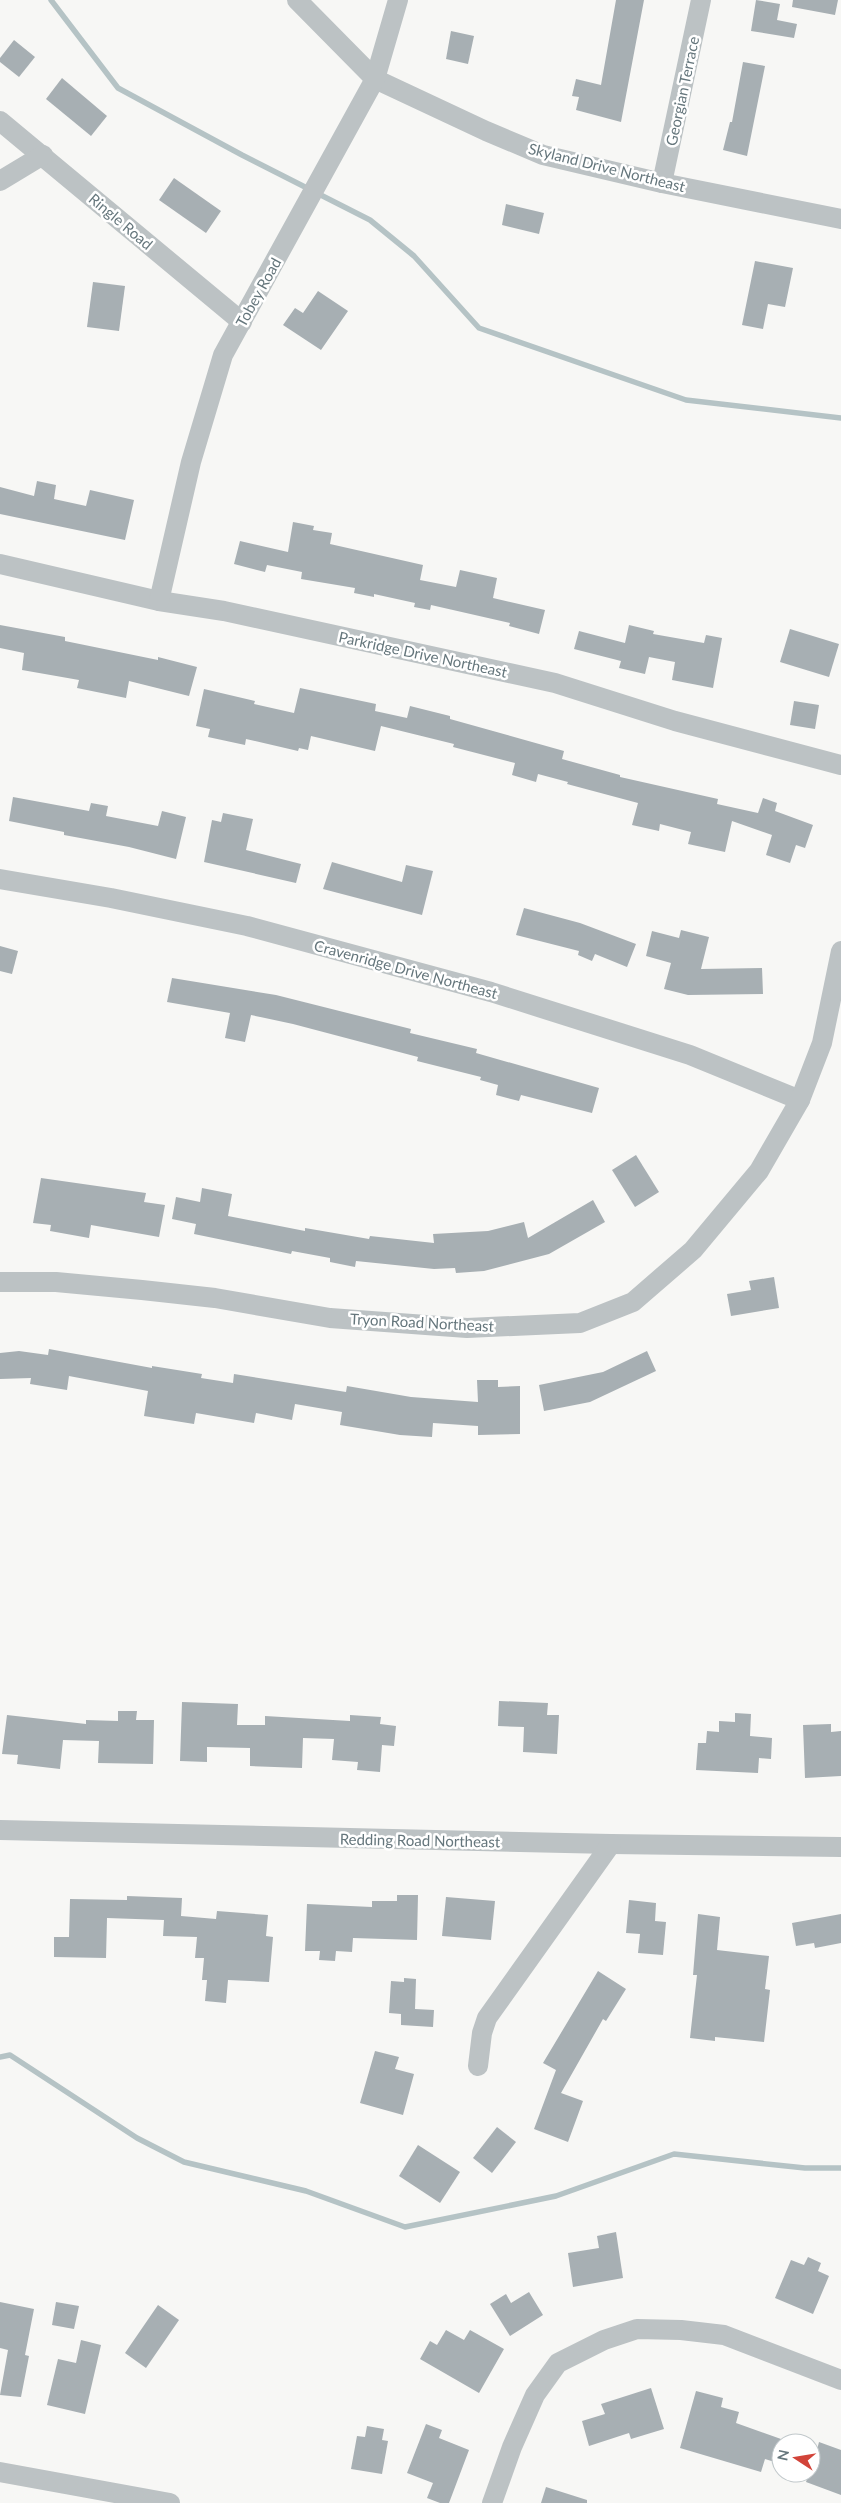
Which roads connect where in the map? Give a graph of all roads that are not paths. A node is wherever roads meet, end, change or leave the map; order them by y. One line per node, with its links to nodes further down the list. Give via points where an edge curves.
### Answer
1 (297, 0): 4 (street, Skyland Drive Northeast)
2 (398, 0): 4 (street, Tobey Road)
3 (701, 0): 8 (street, Georgian Terrace)
4 (375, 79): 8 (street, Skyland Drive Northeast, via 543,155); 10 (street, Tobey Road)
5 (0, 121): 6 (street, Ringle Road)
6 (43, 155): 7 (street); 10 (street, Ringle Road)
7 (0, 181)
8 (662, 183): 9 (street, Skyland Drive Northeast)
9 (841, 219)
10 (242, 322): 12 (street, Tobey Road, via 223,355 191,462)
11 (0, 564): 12 (street, Parkridge Drive Northeast)
12 (159, 600): 13 (street, Parkridge Drive Northeast, via 224,611 555,683 675,721)
13 (841, 765)
14 (0, 880): 16 (street, Cravenridge Drive Northeast, via 111,898 247,926 482,990 690,1055)
15 (841, 951): 16 (street, Tryon Road Northeast, via 822,1043)
16 (800, 1100): 17 (street, Tryon Road Northeast, via 759,1171 693,1250 633,1302 580,1323 467,1328 330,1318 215,1298 142,1290 56,1282)
17 (0, 1282)
18 (0, 1830): 19 (street, Redding Road Northeast)
19 (611, 1844): 20 (street, Redding Road Northeast); 21 (street, via 487,2018)
20 (841, 1847)
21 (478, 2066)
22 (841, 2380): 25 (street, via 724,2335 638,2329 604,2340 558,2363 535,2395)
23 (0, 2472): 24 (street)
24 (170, 2503)
25 (492, 2503)

